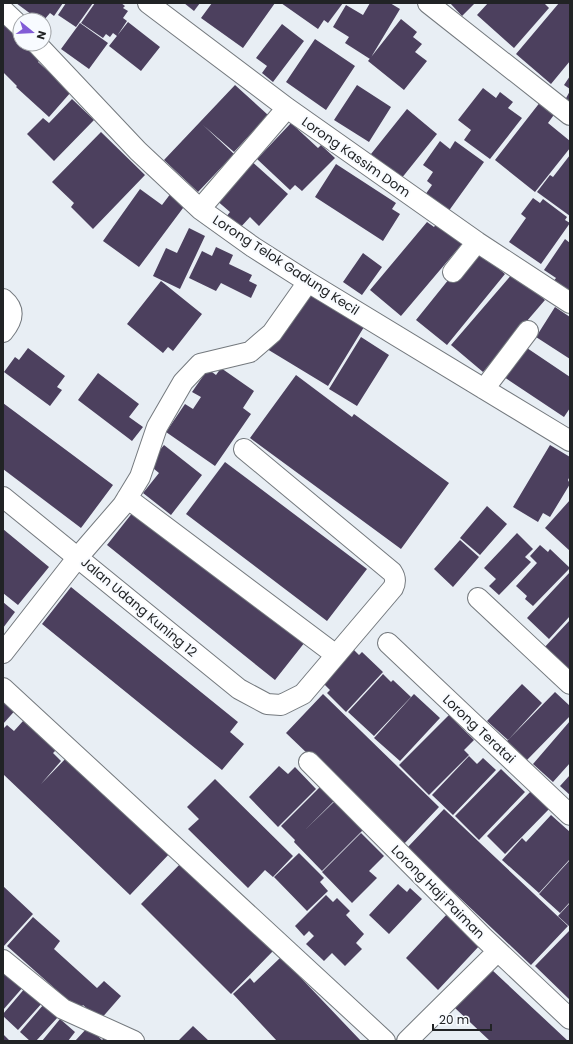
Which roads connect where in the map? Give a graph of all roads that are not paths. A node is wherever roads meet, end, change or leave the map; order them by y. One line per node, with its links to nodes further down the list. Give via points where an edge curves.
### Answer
1 (148, 3): 6 (street, Lorong Kassim Dom)
2 (428, 3): 7 (street)
3 (3, 10): 4 (street)
4 (12, 18)
5 (45, 52): 8 (street, Lorong Telok Gadung Kecil, via 138,151)
6 (287, 108): 8 (street); 9 (street, Lorong Kassim Dom)
7 (570, 115)
8 (200, 209): 11 (street, Lorong Telok Gadung Kecil)
9 (477, 242): 10 (street); 13 (street, Lorong Kassim Dom)
10 (453, 272)
11 (308, 282): 16 (street, Lorong Telok Gadung Kecil); 20 (street, via 272,333 250,352 200,364 183,382 157,427 140,477)
12 (5, 301): 15 (street, via 13,315)
13 (570, 303)
14 (528, 330): 16 (street)
15 (3, 332)
16 (484, 389): 17 (street, Lorong Telok Gadung Kecil)
17 (570, 441)
18 (244, 449): 25 (street, via 395,577 396,583 393,588)
19 (3, 497): 21 (street, Jalan Udang Kuning 12)
20 (127, 498): 21 (street); 25 (street)
21 (78, 557): 24 (street); 25 (street, Jalan Udang Kuning 12, via 239,689 267,704 281,705 303,694)
22 (478, 598): 26 (street)
23 (388, 643): 29 (street, Lorong Teratai)
24 (3, 653)
25 (336, 655)
26 (570, 684)
27 (3, 688): 35 (street)
28 (309, 762): 30 (street, Lorong Haji Paiman)
29 (570, 815)
30 (498, 951): 33 (street, Lorong Haji Paiman); 36 (street)
31 (3, 960): 34 (street, via 63,1009)
32 (453, 1012): 37 (street)
33 (570, 1019)
34 (134, 1041)
35 (385, 1041)
36 (407, 1041)
37 (423, 1041)

